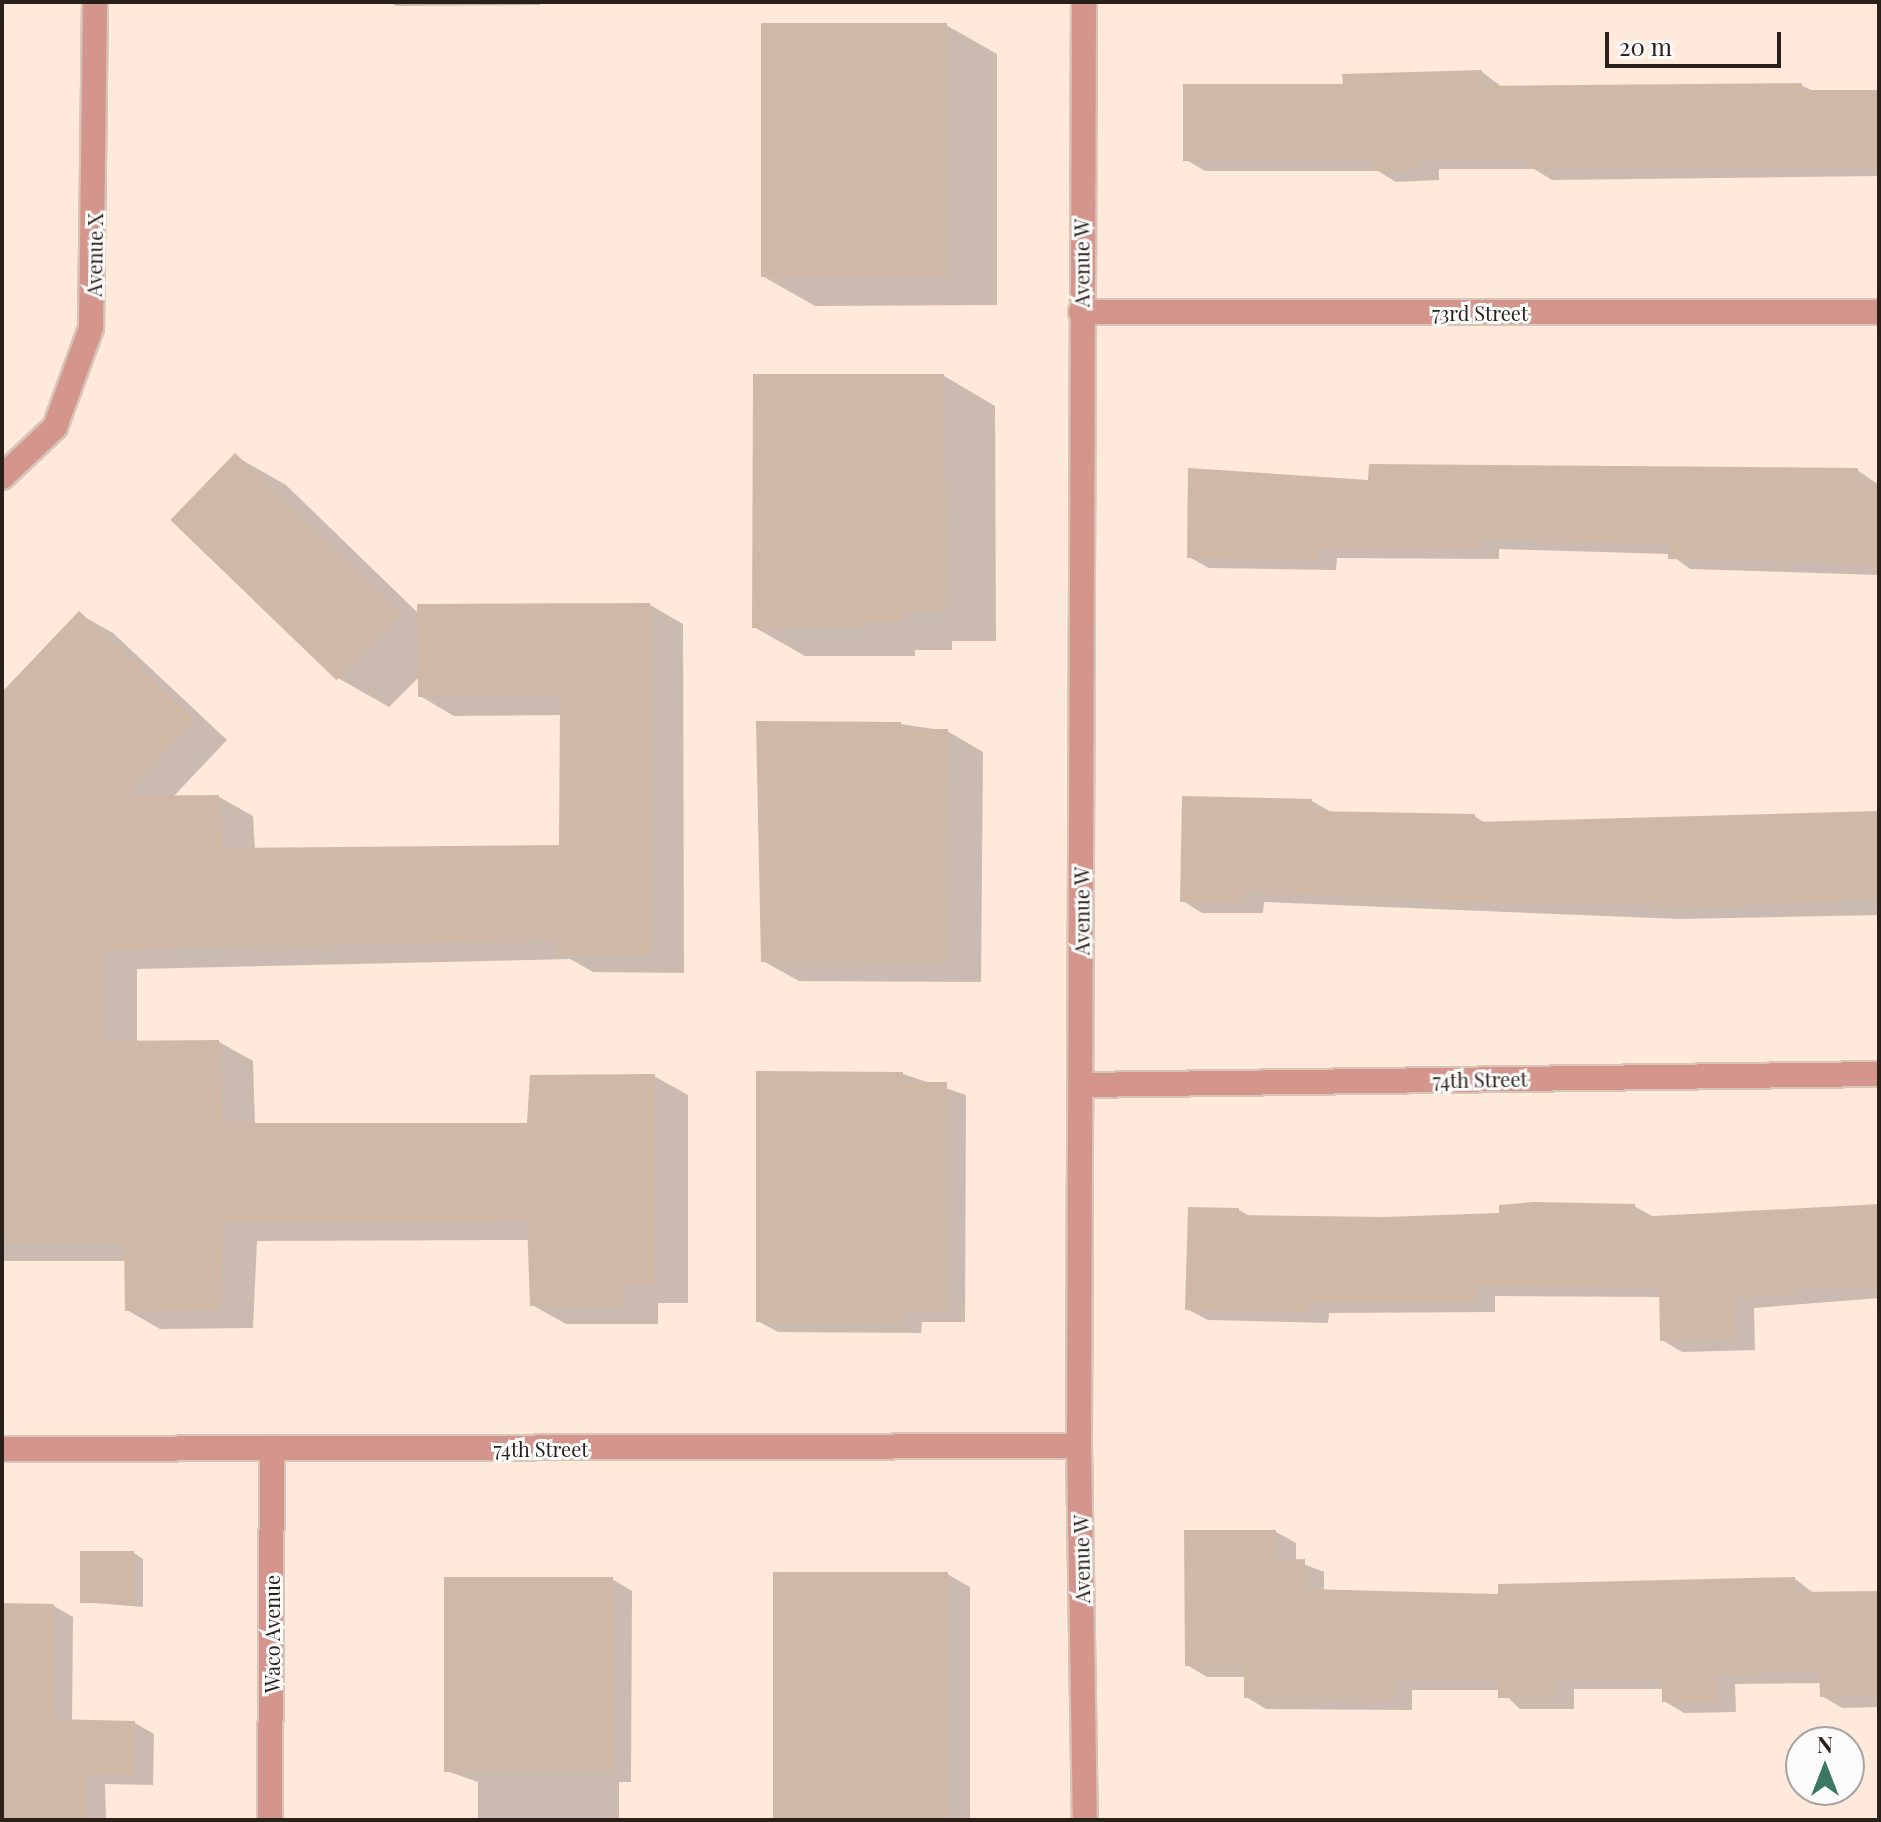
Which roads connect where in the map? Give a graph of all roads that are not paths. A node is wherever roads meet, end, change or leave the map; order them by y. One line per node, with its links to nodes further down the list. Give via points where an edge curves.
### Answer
1 (95, 2): 5 (street, Avenue X, via 91,328 55,427)
2 (1084, 2): 3 (street, Avenue W)
3 (1081, 312): 4 (street, 73rd Street); 7 (street, Avenue W)
4 (1879, 312)
5 (2, 477)
6 (1879, 1074): 7 (street, 74th Street)
7 (1081, 1085): 8 (street, Avenue W)
8 (1079, 1446): 10 (street, 74th Street); 12 (street, Avenue W)
9 (2, 1449): 10 (street, 74th Street)
10 (272, 1449): 11 (street, Waco Avenue)
11 (270, 1820)
12 (1085, 1820)

